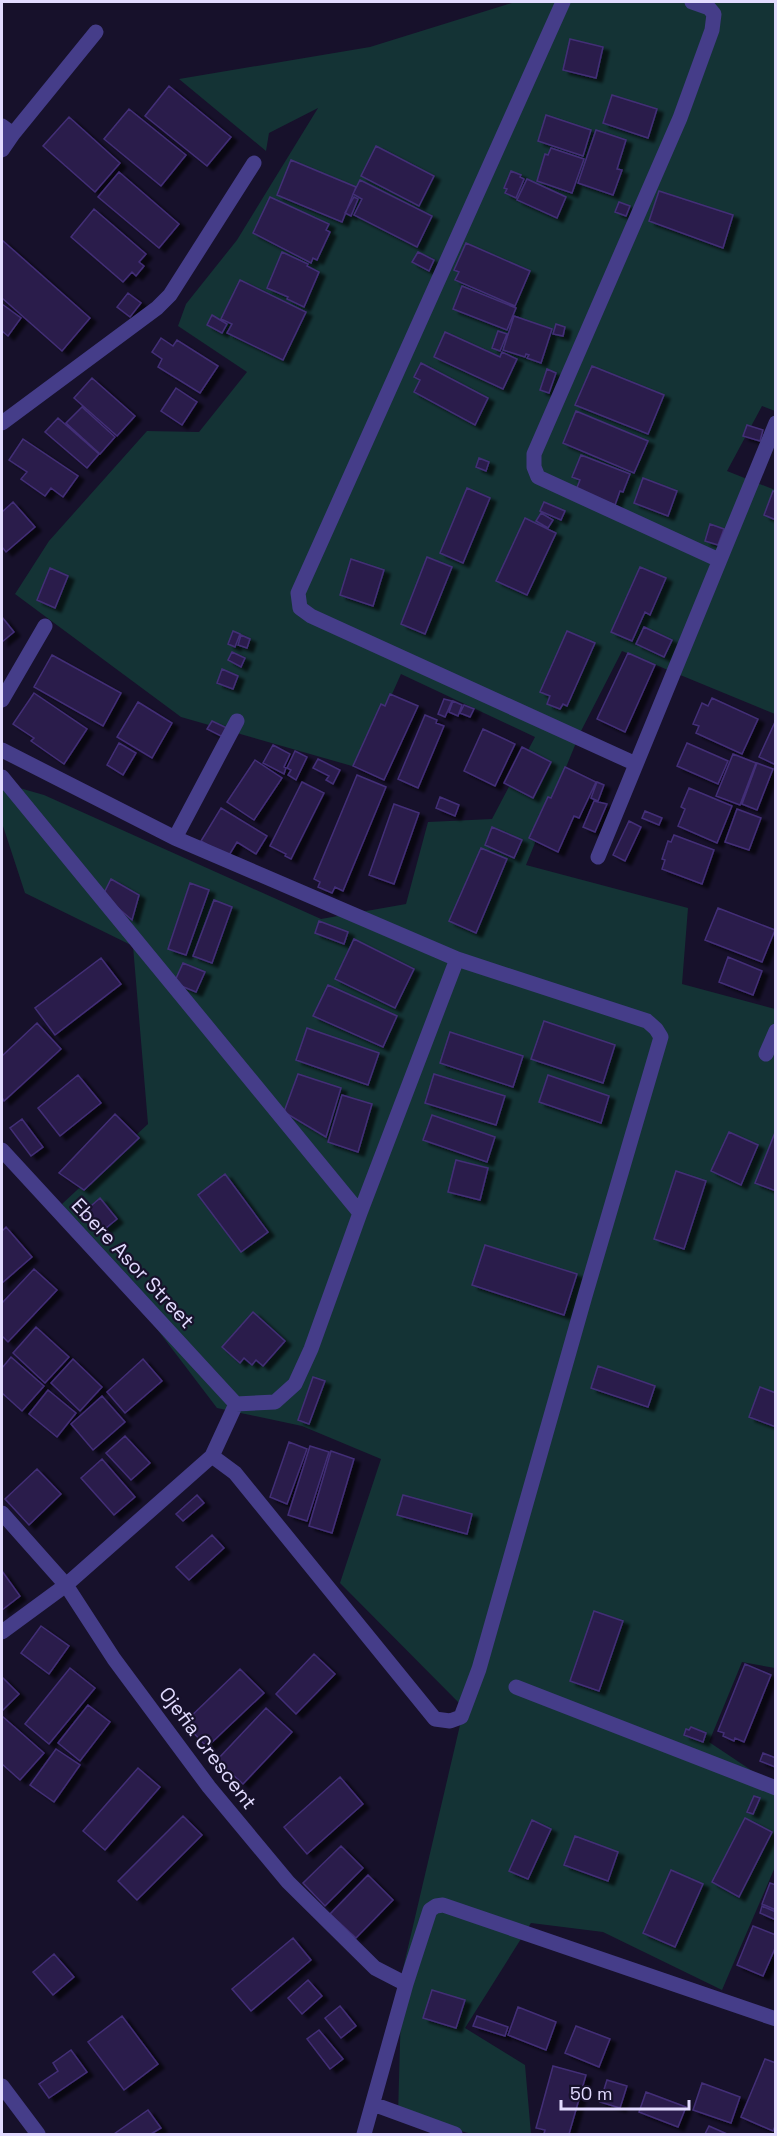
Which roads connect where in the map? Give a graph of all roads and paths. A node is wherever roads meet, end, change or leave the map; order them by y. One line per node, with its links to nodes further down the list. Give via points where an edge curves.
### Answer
1 (563, 2): 14 (street, via 298,593 300,608 311,616)
2 (692, 2): 9 (street, via 714,14 712,30 680,118 534,454 534,467 538,477)
3 (96, 32): 4 (street)
4 (8, 130): 5 (street)
5 (2, 150)
6 (254, 163): 7 (street, via 170,295)
7 (2, 423)
8 (776, 423): 9 (street)
9 (719, 560): 14 (street)
10 (45, 626): 11 (street)
11 (2, 700)
12 (237, 721): 16 (street)
13 (2, 750): 16 (street)
14 (636, 764): 17 (street)
15 (2, 777): 22 (street)
16 (175, 838): 18 (street)
17 (598, 857)
18 (457, 959): 22 (street); 24 (street, via 647,1021 661,1037 479,1669 461,1717 450,1721 435,1719 235,1473)
19 (776, 1031): 20 (street)
20 (766, 1054)
21 (2, 1150): 23 (street, Ebere Asor Street)
22 (360, 1213): 23 (street, via 295,1384 275,1402)
23 (236, 1404): 24 (street)
24 (212, 1456): 26 (street)
25 (2, 1513): 26 (street, Ojefia Crescent)
26 (66, 1585): 27 (street); 30 (street, Ojefia Crescent, via 114,1659 208,1787 288,1882 375,1968)
27 (2, 1632)
28 (516, 1687): 29 (street)
29 (776, 1788)
30 (404, 1984): 31 (street, via 430,1910 443,1905); 33 (street)
31 (776, 2019)
32 (2, 2086): 34 (street)
33 (372, 2104): 35 (street); 36 (street)
34 (38, 2134)
35 (364, 2134)
36 (455, 2134)

